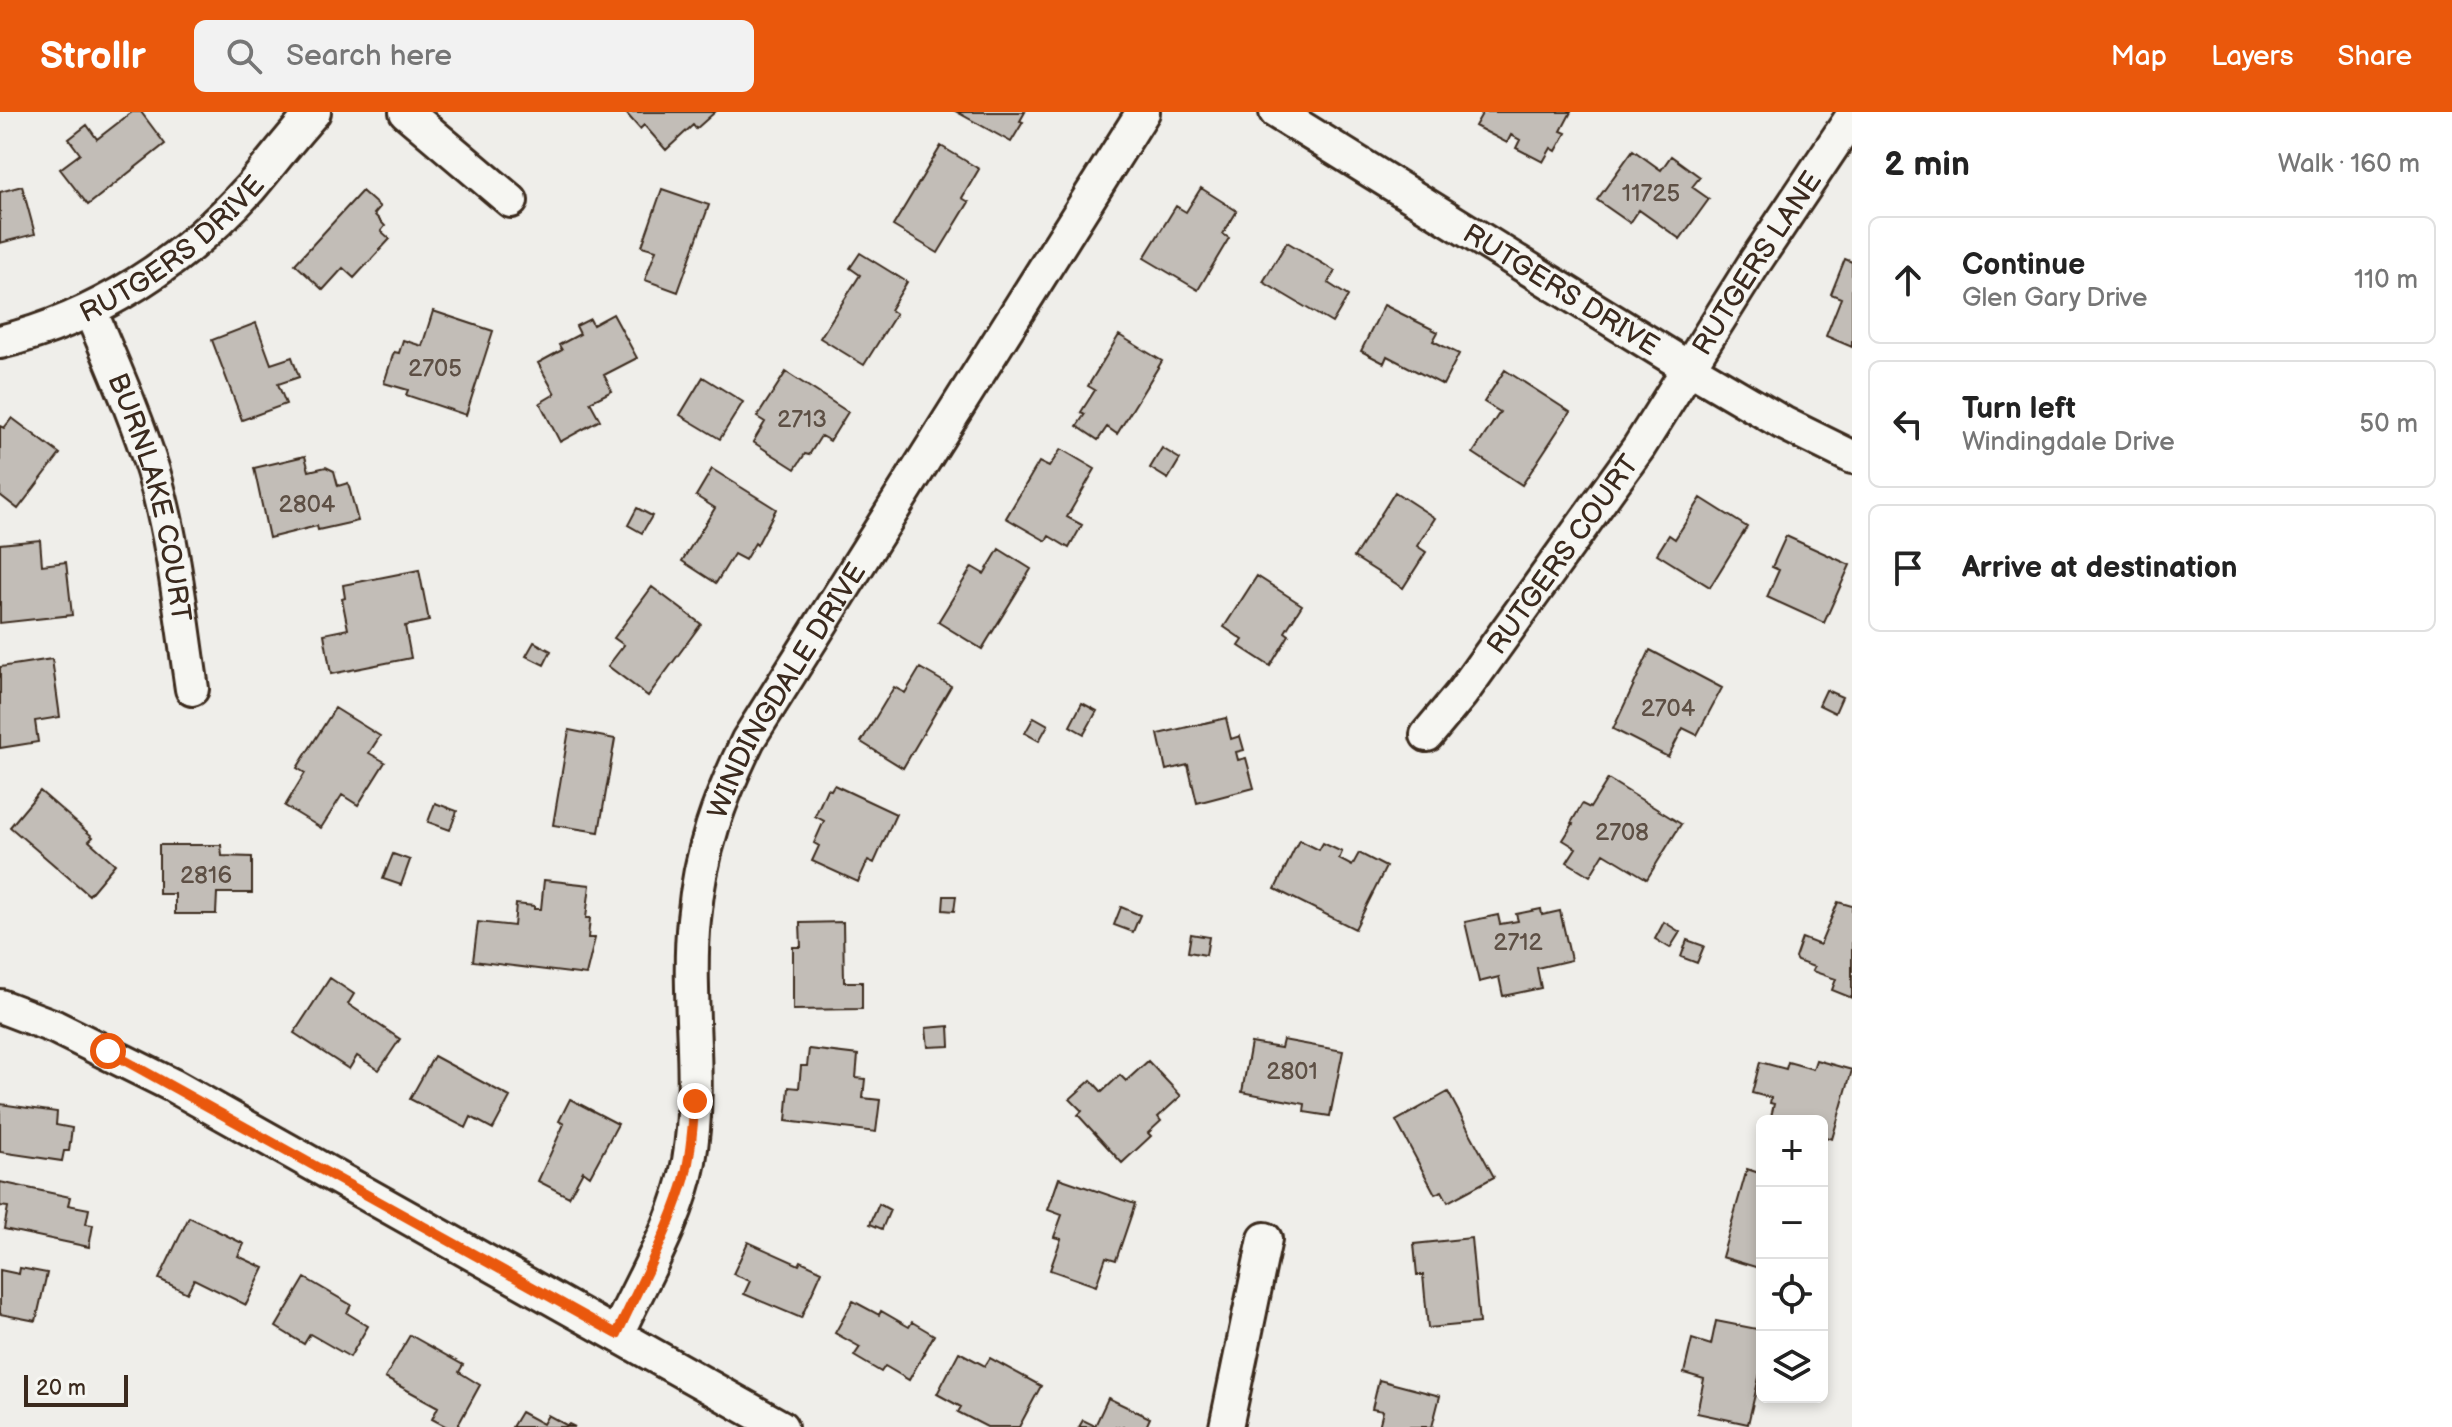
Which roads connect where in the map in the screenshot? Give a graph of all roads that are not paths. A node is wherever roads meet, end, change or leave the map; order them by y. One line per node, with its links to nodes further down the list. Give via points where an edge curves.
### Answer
1 (314, 112): 7 (street, RUTGERS DRIVE, via 209,228 156,272)
2 (406, 112): 6 (street)
3 (1143, 112): 15 (street, WINDINGDALE DRIVE, via 748,740 724,790 694,920 695,1101 689,1160 673,1213)
4 (1276, 112): 9 (street, RUTGERS DRIVE)
5 (1852, 117): 9 (street, RUTGERS LANE)
6 (511, 201)
7 (90, 310): 8 (street, RUTGERS DRIVE); 11 (street, BURNLAKE COURT, via 132,412 163,509)
8 (0, 342)
9 (1689, 368): 10 (street, RUTGERS DRIVE); 12 (street, RUTGERS COURT, via 1639,447)
10 (1852, 457)
11 (192, 689)
12 (1427, 735)
13 (0, 1006): 15 (street, via 82,1039 172,1085)
14 (1265, 1239): 17 (street)
15 (617, 1334): 16 (street)
16 (781, 1427)
17 (1226, 1427)

